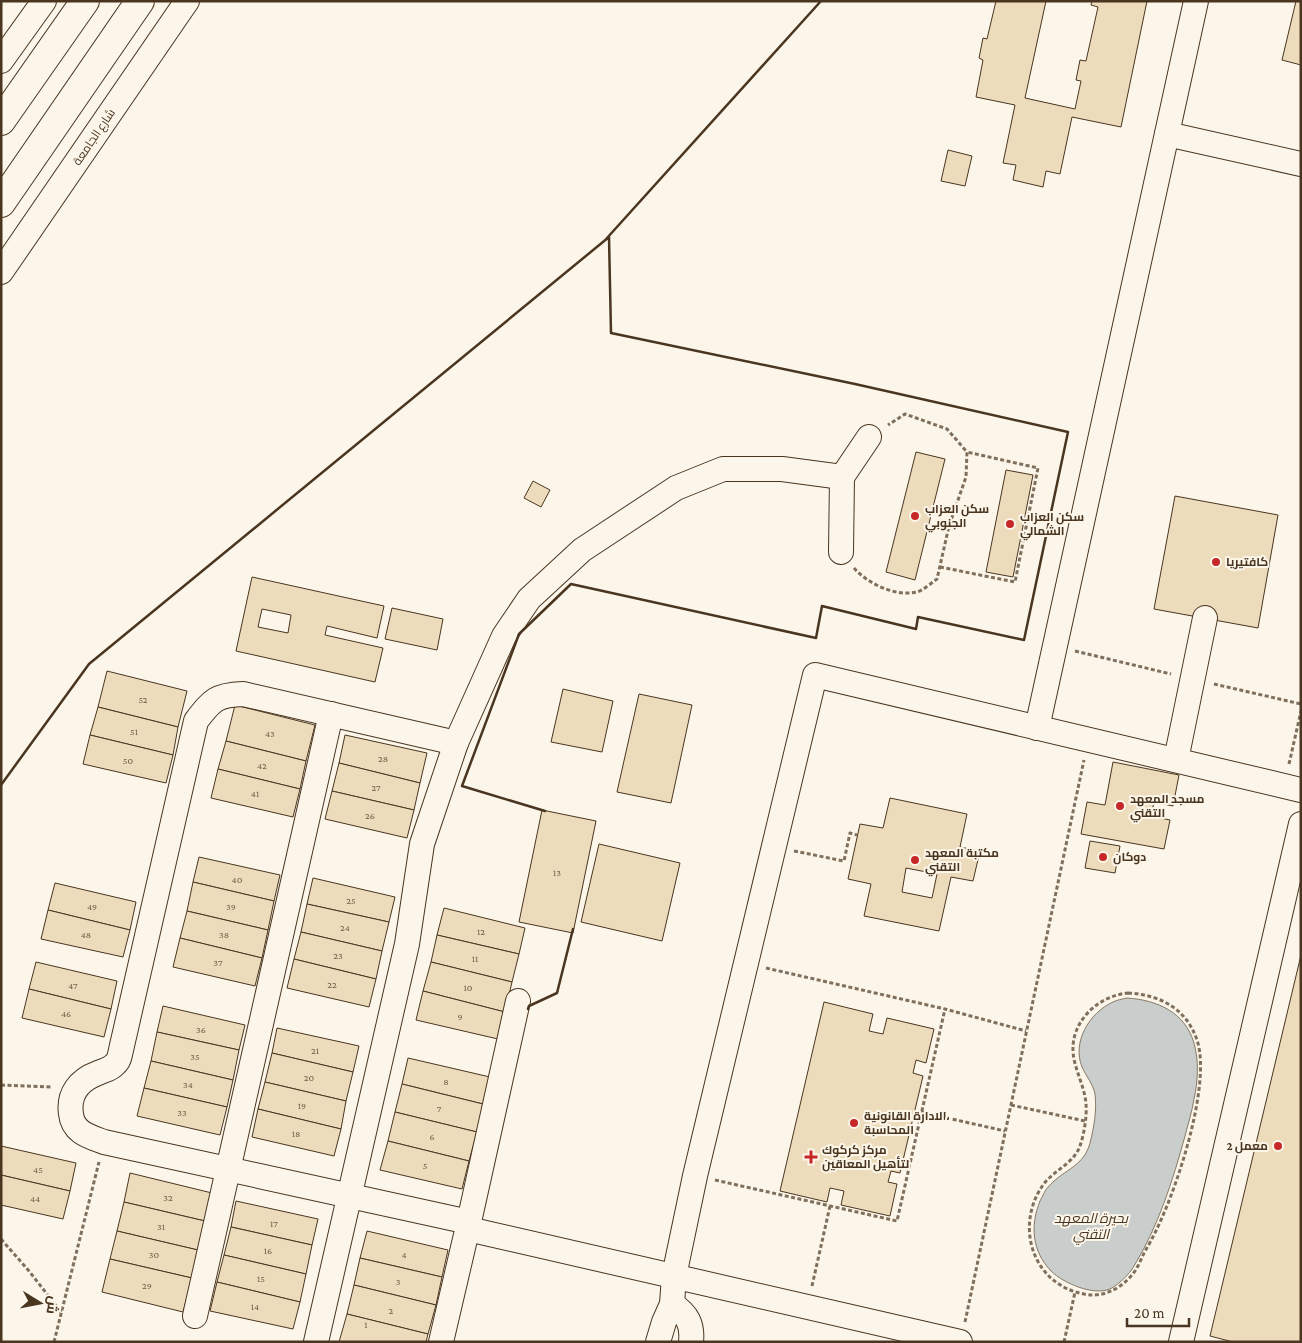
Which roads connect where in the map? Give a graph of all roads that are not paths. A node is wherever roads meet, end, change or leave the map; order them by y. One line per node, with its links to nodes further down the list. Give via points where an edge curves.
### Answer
1 (44, 1): 6 (street)
2 (85, 1): 7 (main road)
3 (140, 1): 10 (main road)
4 (187, 1): 11 (street, شارع الجامعة)
5 (1196, 1): 8 (street)
6 (1, 61)
7 (1, 122)
8 (1167, 134): 9 (street); 17 (street)
9 (1301, 164)
10 (1, 203)
11 (1, 272)
12 (869, 437): 13 (street)
13 (842, 477): 14 (street); 18 (street, via 782,469 723,469 676,488 582,550 529,599 504,636)
14 (841, 552)
15 (1206, 618): 19 (street)
16 (330, 714): 18 (street); 23 (street); 23 (street, via 233,694 224,695 210,704 196,721 117,1063 86,1078 75,1088 70,1106 72,1122 83,1134 104,1142)
17 (1037, 728): 19 (street); 26 (street, via 815,675)
18 (456, 743): 24 (street, via 422,844 407,944)
19 (1176, 760): 20 (street)
20 (1293, 788)
21 (1301, 824): 34 (street)
22 (518, 1001): 25 (street)
23 (228, 1170): 24 (street); 28 (street)
24 (349, 1197): 25 (street); 30 (street)
25 (469, 1226): 26 (street); 31 (street)
26 (674, 1276): 27 (street); 29 (street, via 808,1306)
27 (672, 1304): 32 (street); 33 (street, via 688,1318)
28 (195, 1316)
29 (962, 1332)
30 (316, 1342)
31 (441, 1342)
32 (658, 1342)
33 (690, 1342)
34 (1181, 1342)

